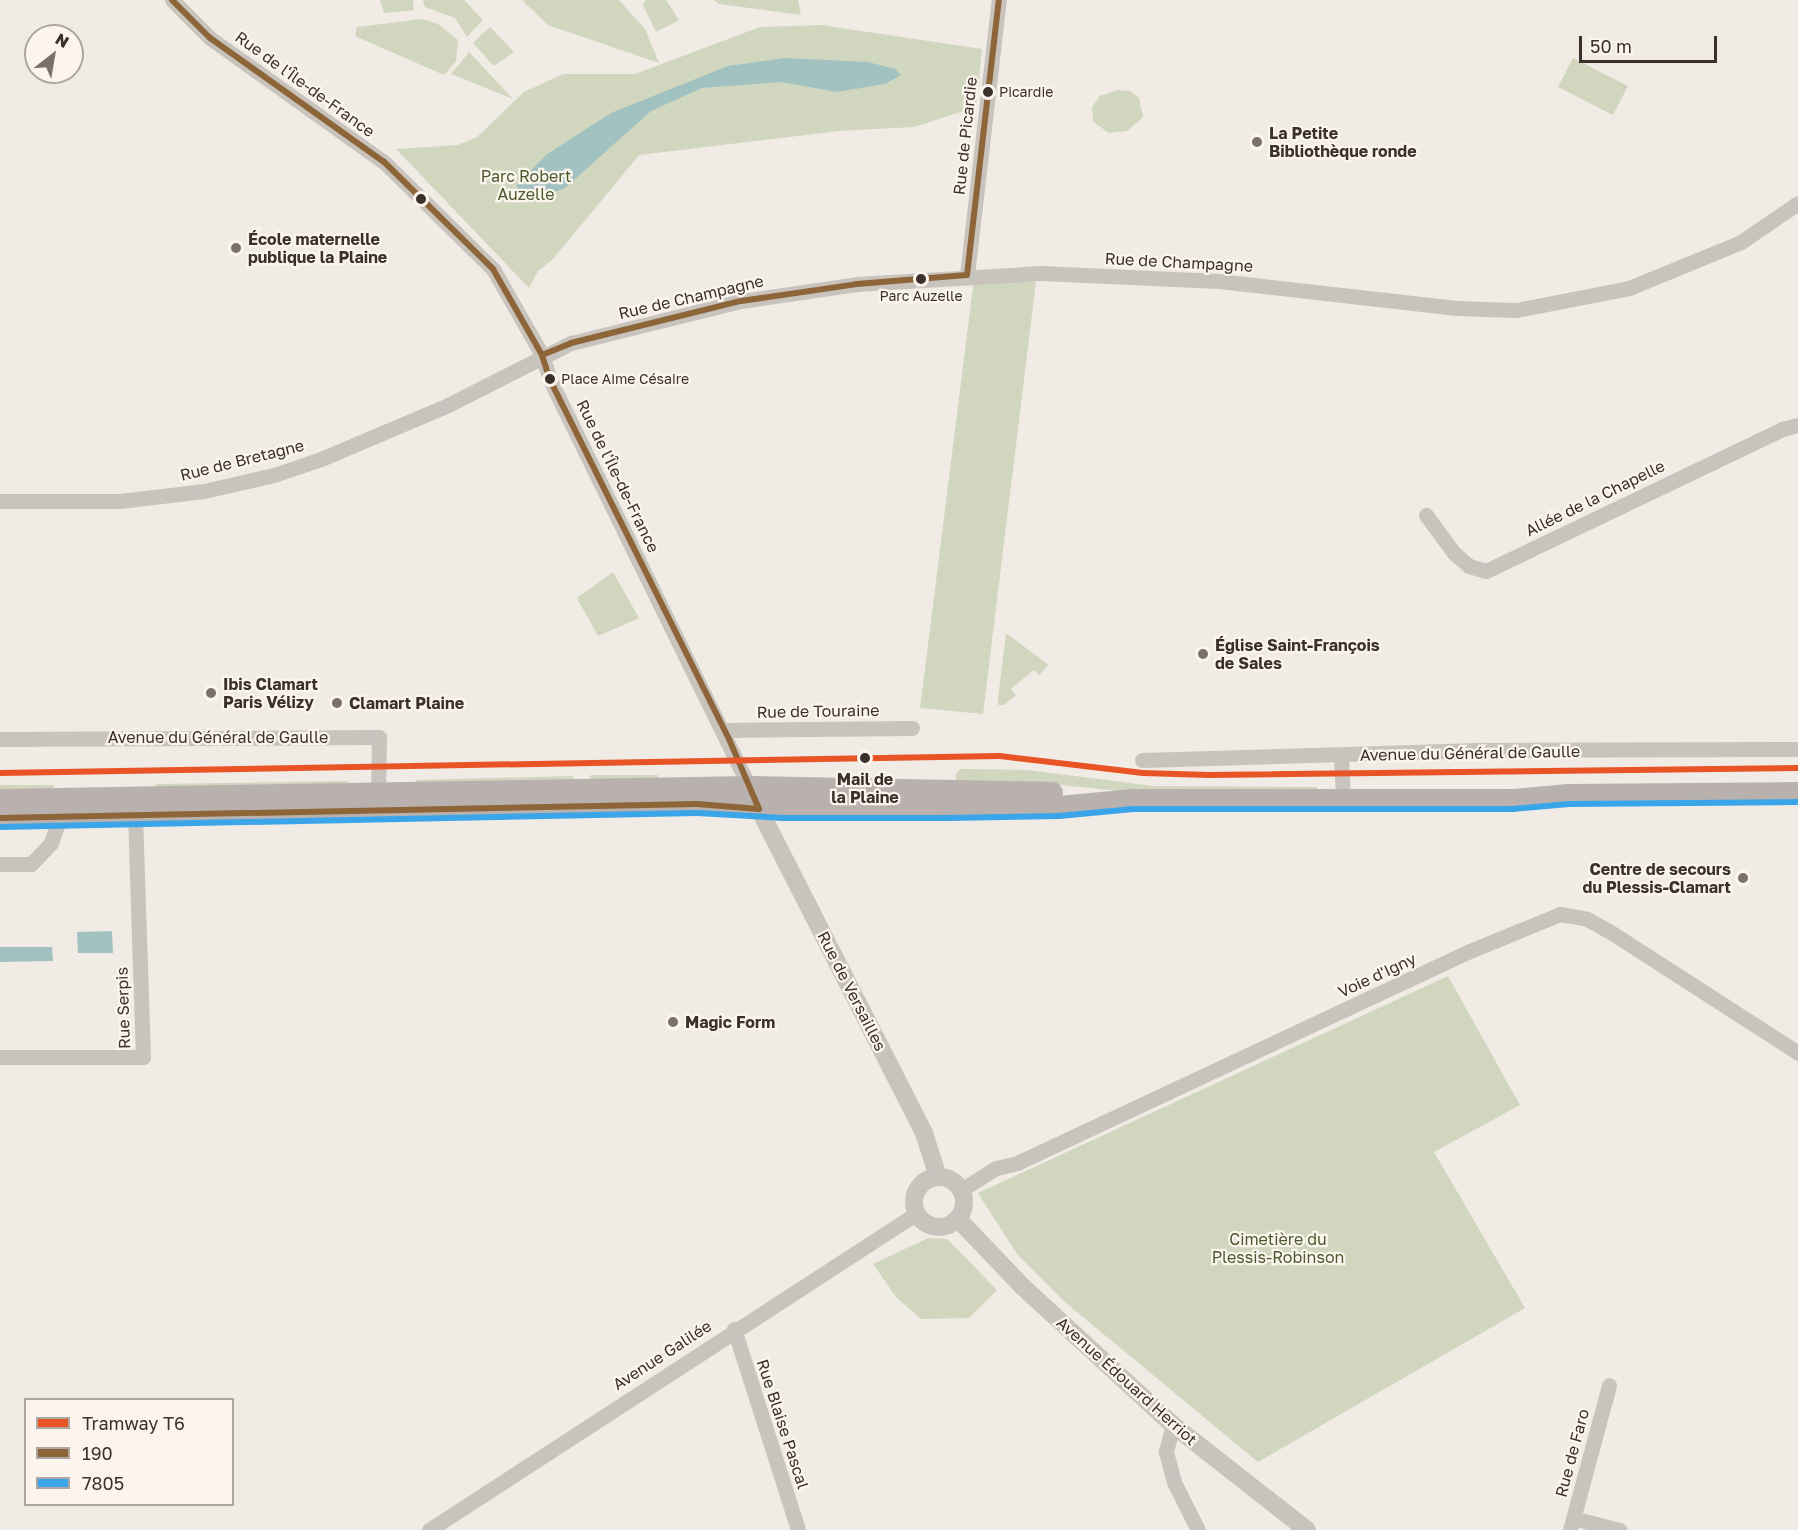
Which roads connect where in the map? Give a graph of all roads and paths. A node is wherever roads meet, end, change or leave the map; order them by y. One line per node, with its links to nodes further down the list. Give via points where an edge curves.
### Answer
1 (172, 0): 5 (street, Rue de l'Île-de-France, via 210,38 384,162 416,190 493,269)
2 (999, 0): 4 (street, Rue de Picardie)
3 (1798, 202): 4 (street, Rue de Champagne, via 1741,242 1629,288 1516,310 1456,308 1219,281 1041,273)
4 (967, 275): 5 (street, Rue de Champagne, via 857,284 741,301 571,343)
5 (542, 355): 7 (street, Rue de Bretagne, via 448,405 273,475 143,499 84,504); 10 (street, Rue de l'Île-de-France, via 550,380)
6 (1798, 425): 8 (street, Allée de la Chapelle, via 1782,429 1486,570 1469,566 1454,553)
7 (0, 501)
8 (1425, 515)
9 (912, 728): 10 (street, Rue de Touraine)
10 (724, 730): 15 (street, Rue de l'Île-de-France)
11 (0, 739): 20 (street, Avenue du Général de Gaulle, via 379,737)
12 (1798, 749): 13 (street, Avenue du Général de Gaulle, via 1486,750)
13 (1341, 757): 14 (street, Avenue du Général de Gaulle); 17 (street)
14 (1142, 760)
15 (750, 787): 19 (main road, via 935,789); 20 (main road); 21 (street)
16 (1798, 793): 17 (main road, via 1569,795 1502,800)
17 (1343, 797): 19 (main road)
18 (0, 800): 20 (main road)
19 (1134, 800): 21 (main road, via 1059,807)
20 (378, 802): 21 (main road, via 697,804); 22 (main road)
21 (759, 809): 28 (street, Rue de Versailles, via 924,1133)
22 (135, 815): 23 (main road); 27 (street, Rue Serpis, via 143,1057)
23 (60, 817): 24 (main road); 25 (street, via 51,843 31,864)
24 (0, 818)
25 (0, 864)
26 (1798, 1053): 29 (street, Voie d'Igny, via 1610,931 1587,919 1560,914 1465,953 977,1177)
27 (0, 1057)
28 (938, 1177): 29 (street, via 952,1180); 30 (street, via 918,1189)
29 (962, 1190): 31 (street, via 965,1205)
30 (917, 1213): 31 (street, via 936,1227); 32 (street, Avenue Galilée)
31 (958, 1219): 34 (street, Avenue Édouard Herriot, via 1022,1286)
32 (734, 1329): 36 (street, Avenue Galilée); 37 (street, Rue Blaise Pascal)
33 (1609, 1384): 35 (street, Rue de Faro)
34 (1173, 1425): 38 (street, via 1166,1452 1174,1482); 39 (street, Avenue Édouard Herriot)
35 (1572, 1524): 40 (street)
36 (429, 1530)
37 (798, 1530)
38 (1198, 1530)
39 (1307, 1530)
40 (1619, 1530)

